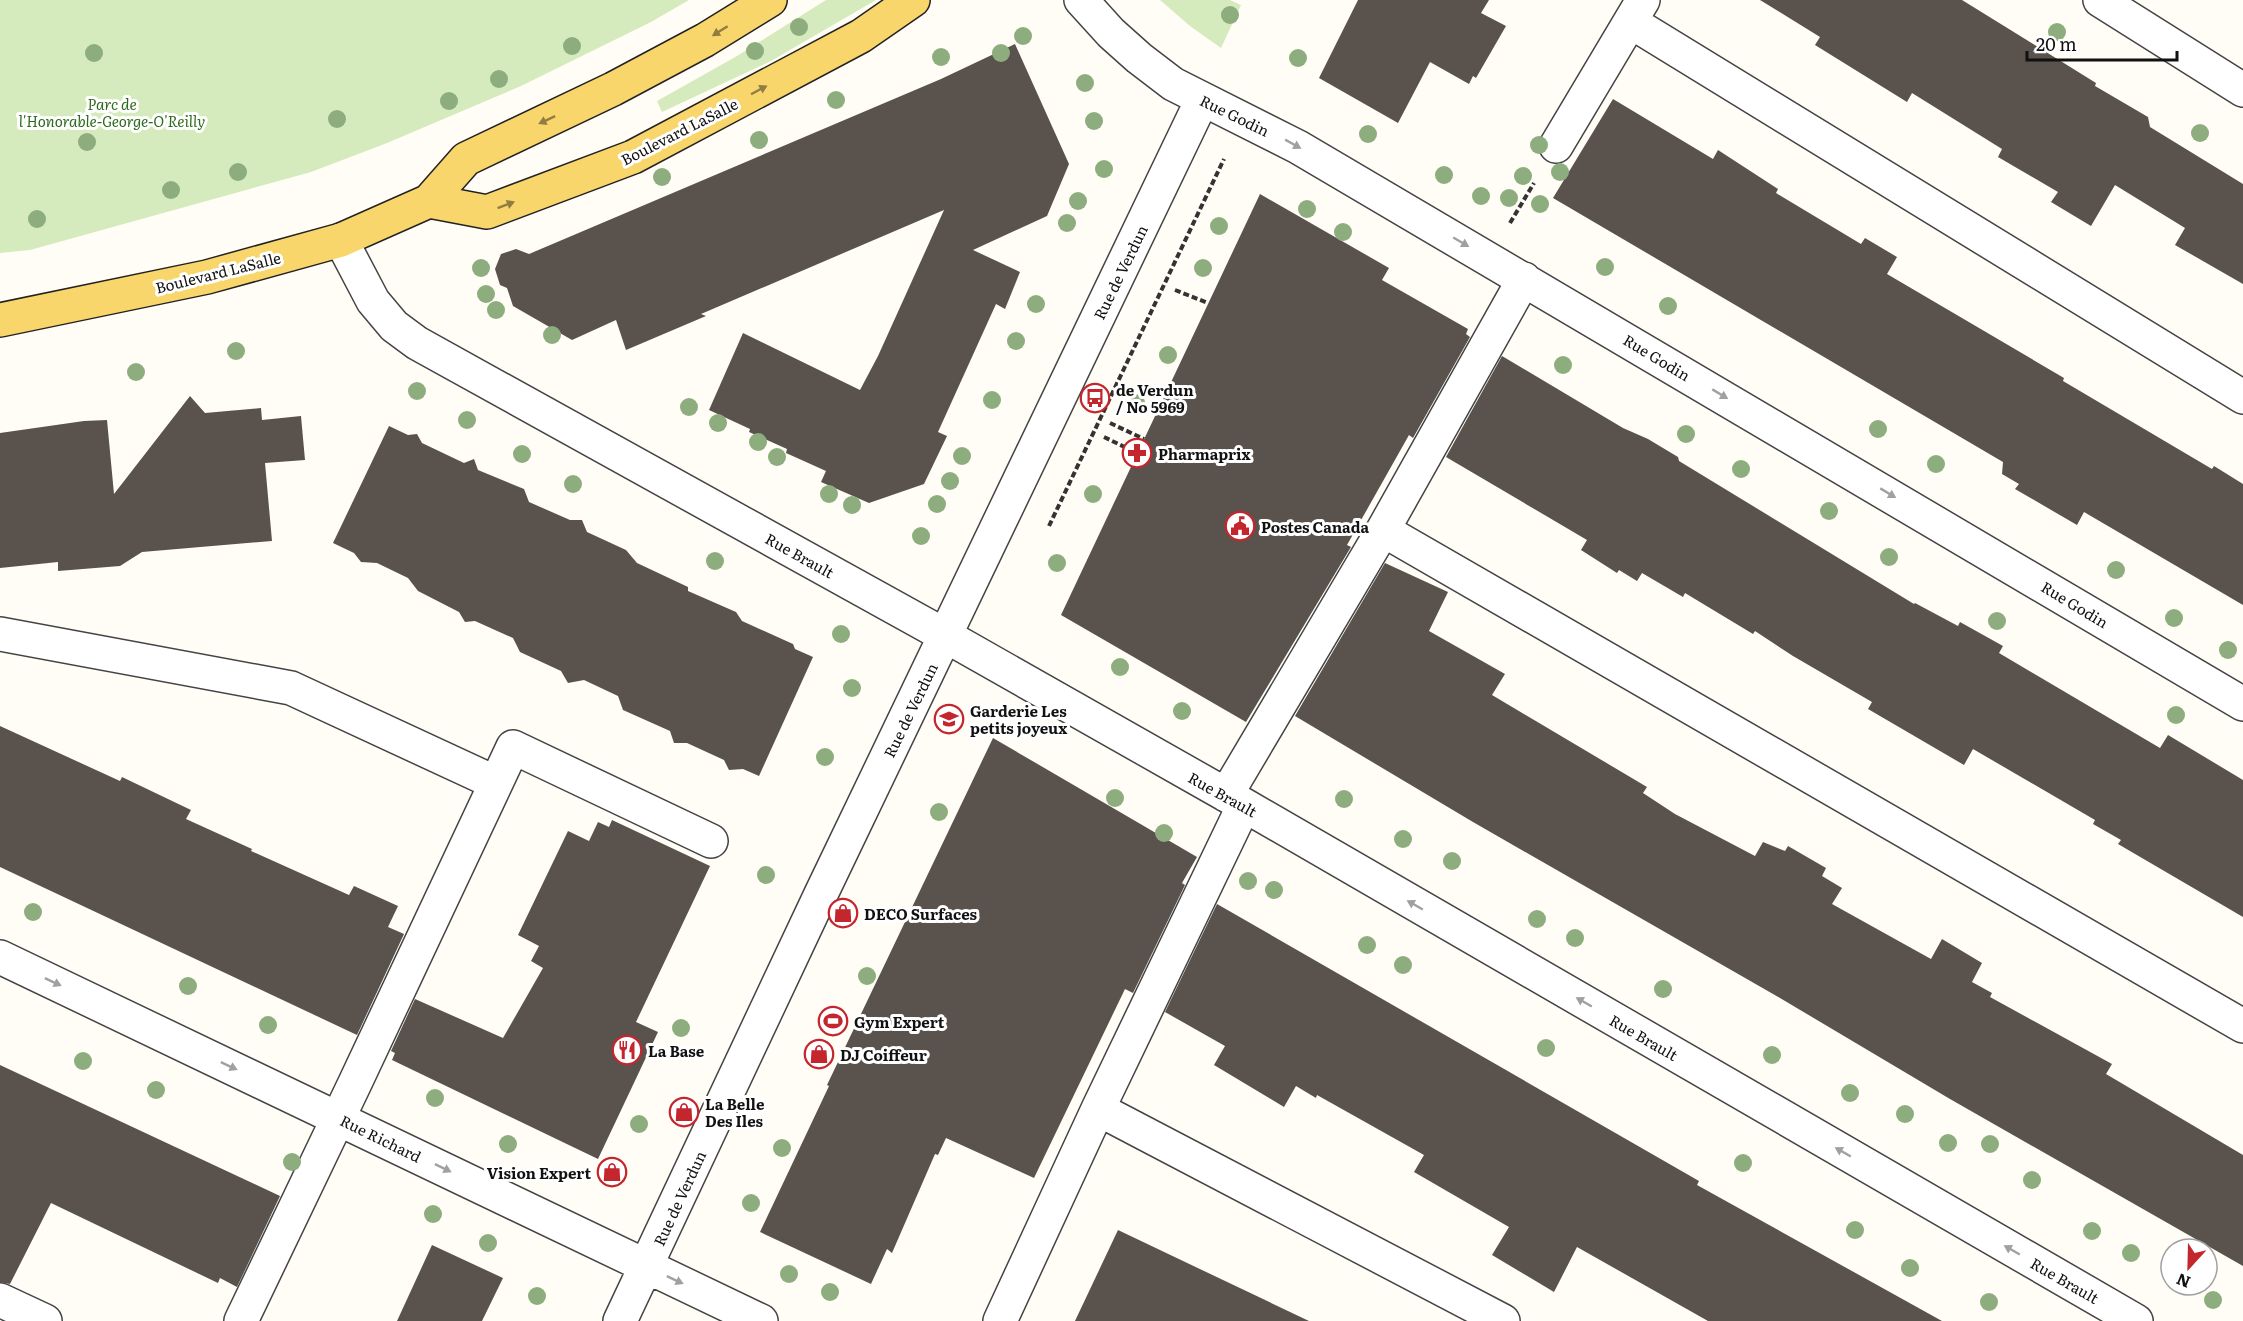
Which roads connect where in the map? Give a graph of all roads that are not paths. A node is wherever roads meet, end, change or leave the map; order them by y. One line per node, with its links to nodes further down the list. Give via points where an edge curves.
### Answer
1 (770, 0): 9 (main road, Boulevard LaSalle, one-way to 9, via 613,89 466,159)
2 (913, 0): 9 (main road, Boulevard LaSalle, one-way to 2, via 487,212 633,157 861,36)
3 (1081, 0): 7 (street, Rue Godin, via 1139,58)
4 (2100, 0): 6 (street)
5 (1637, 11): 8 (street); 13 (street)
6 (2243, 90)
7 (1202, 100): 11 (street, Rue Godin, one-way to 11, via 1298,147); 16 (street, Rue de Verdun)
8 (1556, 146)
9 (429, 201): 10 (main road, Boulevard LaSalle)
10 (341, 240): 12 (main road, Boulevard LaSalle, via 207,277); 16 (street, Rue Brault, via 373,301 394,326 417,343)
11 (1524, 279): 14 (street); 17 (street, Rue Godin, one-way to 17)
12 (0, 320)
13 (2243, 397)
14 (1383, 530): 19 (street); 22 (street)
15 (0, 634): 18 (street, via 291,688)
16 (946, 636): 19 (street, Rue Brault); 25 (street, Rue de Verdun)
17 (2243, 704)
18 (496, 783): 20 (street, via 513,747); 24 (street)
19 (1235, 800): 23 (street); 27 (street, Rue Brault, one-way to 19)
20 (711, 841)
21 (0, 957): 24 (street, Rue Richard, one-way to 24)
22 (2243, 1026)
23 (1098, 1109): 32 (street); 33 (street)
24 (339, 1118): 25 (street, Rue Richard, one-way to 25); 29 (street)
25 (646, 1266): 30 (street, Rue de Verdun); 31 (street, Rue Richard, one-way to 31)
26 (0, 1300): 28 (street)
27 (2128, 1319)
28 (45, 1321)
29 (241, 1321)
30 (620, 1321)
31 (761, 1321)
32 (1000, 1321)
33 (1503, 1321)

